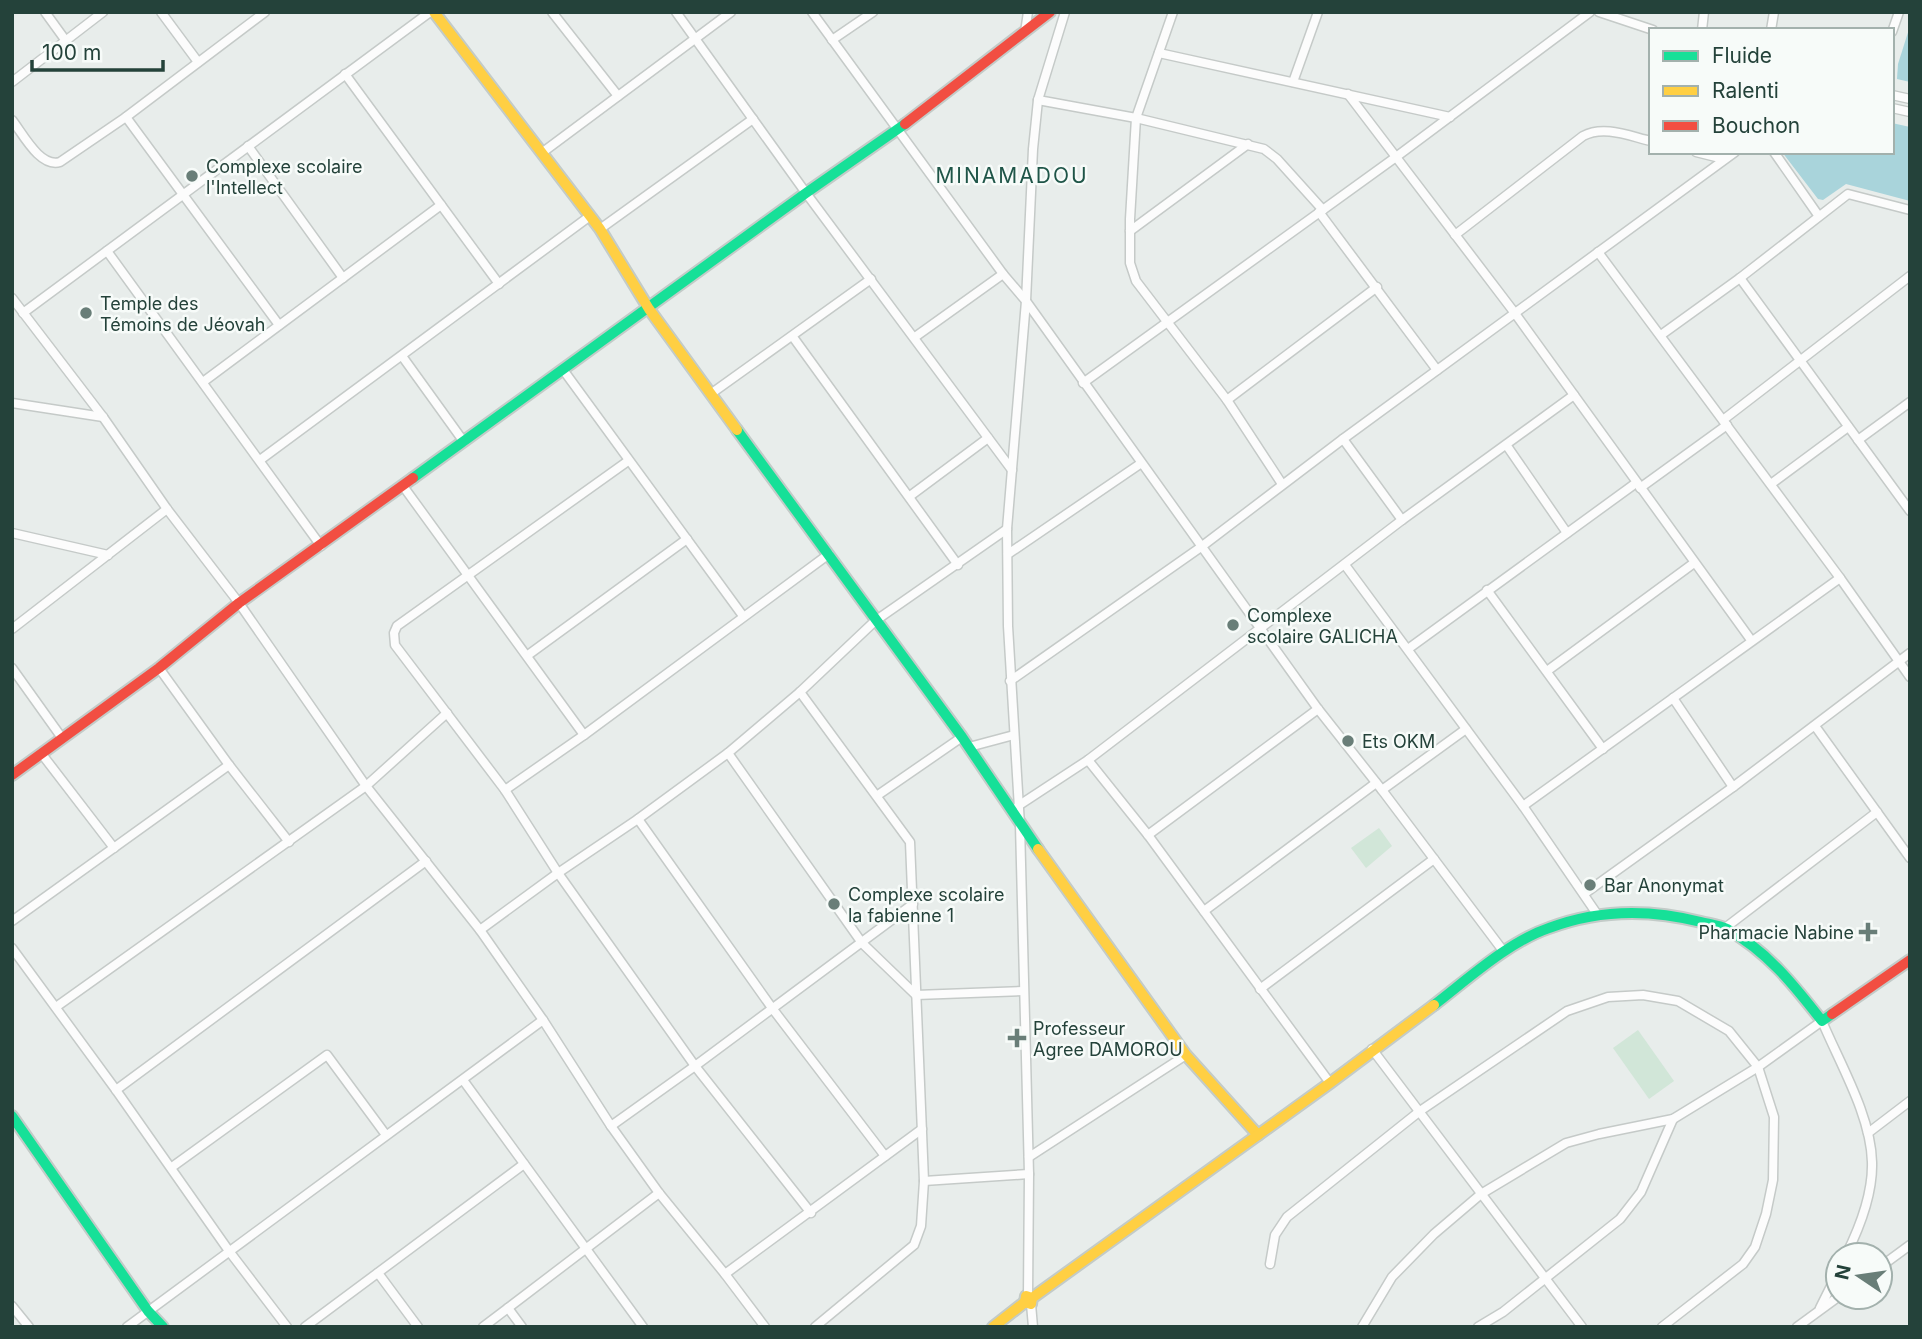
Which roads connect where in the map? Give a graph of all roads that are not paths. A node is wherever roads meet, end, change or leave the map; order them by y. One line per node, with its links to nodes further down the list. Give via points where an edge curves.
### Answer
1 (45, 12): 26 (street)
2 (103, 12): 26 (street)
3 (161, 12): 28 (street)
4 (265, 12): 28 (street)
5 (432, 12): 29 (street); 44 (street)
6 (552, 12): 33 (street)
7 (676, 12): 24 (street)
8 (731, 12): 24 (street)
9 (812, 12): 25 (street)
10 (873, 12): 25 (street)
11 (1028, 12): 23 (street)
12 (1050, 12): 23 (street)
13 (1065, 12): 34 (street)
14 (1173, 12): 27 (street)
15 (1318, 12): 31 (street)
16 (1590, 12): 36 (street)
17 (1888, 12): 20 (street)
18 (1899, 12): 20 (street)
19 (1603, 13): 22 (street)
20 (1896, 21): 21 (street)
21 (1893, 28)
22 (1649, 29)
23 (1026, 32): 40 (street)
24 (695, 38): 33 (street); 38 (street)
25 (832, 40): 40 (street)
26 (65, 41): 30 (street)
27 (1159, 53): 31 (street); 37 (street)
28 (198, 62): 35 (street)
29 (345, 74): 43 (street); 52 (street)
30 (12, 82)
31 (1293, 82): 32 (street)
32 (1348, 94): 36 (street); 48 (street)
33 (618, 96): 44 (street)
34 (1038, 100): 37 (street); 70 (street)
35 (126, 117): 39 (street, via 53,165 44,161); 51 (street)
36 (1450, 117): 48 (street)
37 (1136, 118): 42 (street); 58 (street)
38 (753, 119): 50 (street); 57 (street)
39 (12, 120)
40 (897, 131): 50 (street); 62 (street)
41 (1649, 141): 59 (street, via 1592,131)
42 (1248, 144): 54 (street, via 1277,159); 58 (street)
43 (248, 146): 51 (street); 64 (street)
44 (543, 152): 56 (street)
45 (1704, 154): 49 (street)
46 (1732, 154): 49 (street)
47 (1774, 154): 55 (street)
48 (1396, 157): 54 (street); 59 (street)
49 (1724, 159): 61 (street)
50 (806, 192): 66 (street); 71 (street)
51 (183, 194): 60 (street); 75 (street)
52 (441, 205): 64 (street); 67 (street)
53 (1910, 209): 55 (street, via 1847,194)
54 (1321, 211): 68 (street); 74 (street)
55 (1818, 215): 65 (street)
56 (590, 216): 57 (street); 67 (street)
57 (600, 229): 71 (street)
58 (1130, 231): 74 (street, via 1131,272)
59 (1455, 235): 72 (street)
60 (107, 251): 73 (street); 83 (street)
61 (1598, 252): 72 (street); 76 (street)
62 (1003, 274): 70 (street); 78 (street)
63 (1910, 276): 80 (street)
64 (343, 278): 75 (street)
65 (1740, 278): 76 (street); 80 (street)
66 (871, 279): 77 (street); 78 (street)
67 (499, 285): 79 (street)
68 (1377, 287): 81 (street); 87 (street)
69 (12, 298): 73 (street)
70 (1026, 301): 84 (street); 101 (street)
71 (649, 309): 82 (street); 85 (street)
72 (1514, 312): 81 (street); 86 (street)
73 (23, 313): 90 (street)
74 (1166, 322): 84 (street); 87 (street)
75 (279, 325): 83 (street)
76 (1661, 335): 91 (street)
77 (793, 337): 85 (street); 106 (street)
78 (915, 337): 93 (street)
79 (402, 356): 96 (street); 98 (street)
80 (1799, 361): 91 (street); 92 (street)
81 (1437, 369): 94 (street)
82 (564, 371): 96 (street); 99 (street)
83 (203, 382): 98 (street)
84 (1083, 383): 100 (street)
85 (712, 393): 116 (street)
86 (1574, 395): 97 (street); 104 (street)
87 (1227, 400): 102 (street)
88 (12, 402): 90 (street)
89 (1910, 402): 95 (street)
90 (103, 417): 107 (street)
91 (1725, 423): 103 (street); 104 (street)
92 (1848, 427): 95 (street); 103 (street)
93 (988, 438): 101 (street); 106 (street)
94 (1343, 439): 102 (street); 109 (street)
95 (1858, 440): 108 (street)
96 (464, 442): 105 (street)
97 (1507, 446): 109 (street); 112 (street)
98 (260, 460): 114 (street)
99 (628, 461): 113 (street); 122 (street)
100 (1140, 464): 115 (street); 117 (street)
101 (1012, 470): 110 (street)
102 (1282, 484): 115 (street)
103 (1771, 484): 123 (street)
104 (1638, 485): 112 (street); 119 (street)
105 (403, 486): 114 (street); 122 (street)
106 (910, 496): 120 (street)
107 (167, 509): 118 (street); 125 (street)
108 (1910, 511)
109 (1402, 520): 121 (street)
110 (1007, 529): 117 (street); 120 (street)
111 (12, 533): 118 (street)
112 (1567, 533): 124 (street)
113 (687, 539): 126 (street); 133 (street)
114 (321, 545): 125 (street)
115 (1201, 547): 129 (street); 139 (street)
116 (828, 554): 126 (street); 127 (street)
117 (1008, 554): 139 (street)
118 (108, 555): 128 (street)
119 (1694, 563): 130 (street); 137 (street)
120 (958, 565): 127 (street)
121 (1345, 565): 129 (street); 131 (street)
122 (468, 574): 133 (street); 143 (street, via 394,632 395,645)
123 (1840, 578): 130 (street); 134 (street)
124 (1488, 590): 131 (street); 137 (street)
125 (239, 603): 136 (street); 157 (street)
126 (743, 616): 146 (street)
127 (875, 621): 140 (street); 148 (street)
128 (12, 629)
129 (1259, 629): 142 (street); 154 (street)
130 (1751, 640): 141 (street)
131 (1408, 649): 145 (street)
132 (1910, 653): 134 (street)
133 (528, 655): 146 (street)
134 (1899, 661): 138 (street); 144 (street)
135 (12, 668): 149 (street)
136 (159, 668): 149 (street); 155 (street)
137 (1547, 671): 151 (street)
138 (1910, 677)
139 (1010, 681): 147 (street)
140 (800, 692): 152 (street); 161 (street)
141 (1673, 698): 151 (street); 159 (street)
142 (1318, 709): 158 (street); 167 (street)
143 (447, 713): 157 (street); 160 (street)
144 (1815, 726): 159 (street); 164 (street)
145 (1466, 729): 158 (street); 163 (street)
146 (584, 735): 160 (street)
147 (1014, 735): 150 (street); 162 (street)
148 (962, 737): 150 (street); 161 (street)
149 (62, 738): 153 (street)
150 (970, 747): 166 (street)
151 (1603, 749): 163 (street)
152 (728, 752): 165 (street); 181 (street)
153 (41, 753): 156 (street); 169 (street)
154 (1088, 760): 162 (street); 167 (street)
155 (229, 765): 168 (street); 169 (street)
156 (12, 775)
157 (366, 786): 168 (street); 172 (street)
158 (1379, 786): 171 (street); 176 (street)
159 (1733, 787): 174 (street)
160 (505, 790): 173 (street)
161 (878, 795): 175 (street, via 910,842)
162 (1018, 806): 166 (street)
163 (1523, 806): 174 (street)
164 (1877, 812): 170 (street); 179 (street)
165 (638, 820): 173 (street); 189 (street)
166 (1020, 825): 186 (street); 193 (street)
167 (1148, 835): 176 (street)
168 (289, 842): 188 (street)
169 (114, 848): 178 (street)
170 (1910, 858)
171 (1434, 859): 183 (street); 185 (street)
172 (426, 861): 180 (street); 198 (street)
173 (558, 873): 180 (street); 194 (street)
174 (1584, 894): 177 (street)
175 (913, 904): 181 (street); 187 (street)
176 (1204, 911): 185 (street)
177 (1597, 914): 179 (street, via 1674,915); 183 (street, via 1547,928)
178 (12, 921)
179 (1725, 928): 191 (street, via 1787,976)
180 (480, 930): 190 (street)
181 (862, 943): 187 (street); 189 (street)
182 (12, 948): 188 (street)
183 (1504, 952): 192 (street)
184 (1910, 960): 191 (street)
185 (1260, 989): 197 (street)
186 (1023, 991): 187 (street); 209 (street)
187 (916, 995): 204 (street)
188 (56, 1007): 198 (street)
189 (772, 1008): 194 (street); 208 (street)
190 (543, 1020): 196 (street); 203 (street)
191 (1822, 1021): 195 (street); 205 (street)
192 (1372, 1049): 197 (street); 200 (street)
193 (1186, 1055): 207 (street); 209 (street)
194 (695, 1066): 203 (street); 216 (street)
195 (1759, 1067): 200 (street, via 1729,1031 1678,1001 1643,995 1608,997 1559,1016); 202 (street); 250 (street, via 1774,1117 1775,1146 1773,1180 1755,1247 1743,1264)
196 (463, 1080): 206 (street); 210 (street)
197 (1330, 1083): 207 (street)
198 (116, 1090): 211 (street)
199 (1910, 1101): 205 (street)
200 (1420, 1111): 215 (street); 222 (street, via 1287,1217 1275,1235)
201 (12, 1116): 231 (street)
202 (1674, 1119): 215 (street, via 1566,1143); 225 (street, via 1631,1206)
203 (611, 1126): 214 (street)
204 (922, 1129): 208 (street); 213 (street)
205 (1868, 1133): 217 (street, via 1869,1189)
206 (386, 1135): 211 (street, via 327,1055); 220 (street)
207 (1258, 1135): 226 (street)
208 (885, 1156): 216 (street)
209 (1029, 1157): 212 (street)
210 (524, 1164): 219 (street); 223 (street)
211 (172, 1167): 220 (street)
212 (1029, 1174): 213 (street); 226 (street)
213 (924, 1181): 244 (street, via 921,1226 914,1245)
214 (659, 1193): 219 (street); 224 (street)
215 (1481, 1194): 225 (street); 247 (street, via 1392,1277)
216 (811, 1213): 224 (street)
217 (1852, 1241)
218 (1910, 1245): 221 (street)
219 (586, 1250): 230 (street); 242 (street)
220 (229, 1251): 231 (street); 237 (street)
221 (1894, 1257)
222 (1269, 1264)
223 (377, 1273): 238 (street); 239 (street)
224 (726, 1274): 243 (street)
225 (1545, 1277): 248 (street); 249 (street)
226 (1029, 1300): 245 (street); 246 (street)
227 (1824, 1301): 232 (street)
228 (12, 1306): 233 (street)
229 (1824, 1307): 232 (street)
230 (508, 1308): 240 (street); 241 (street)
231 (148, 1311): 234 (street); 235 (street); 236 (street)
232 (1819, 1311): 251 (street)
233 (29, 1327)
234 (127, 1327)
235 (156, 1327)
236 (163, 1327)
237 (287, 1327)
238 (304, 1327)
239 (418, 1327)
240 (483, 1327)
241 (522, 1327)
242 (643, 1327)
243 (765, 1327)
244 (815, 1327)
245 (993, 1327)
246 (1033, 1327)
247 (1362, 1327)
248 (1478, 1327)
249 (1583, 1327)
250 (1662, 1327)
251 (1797, 1327)

